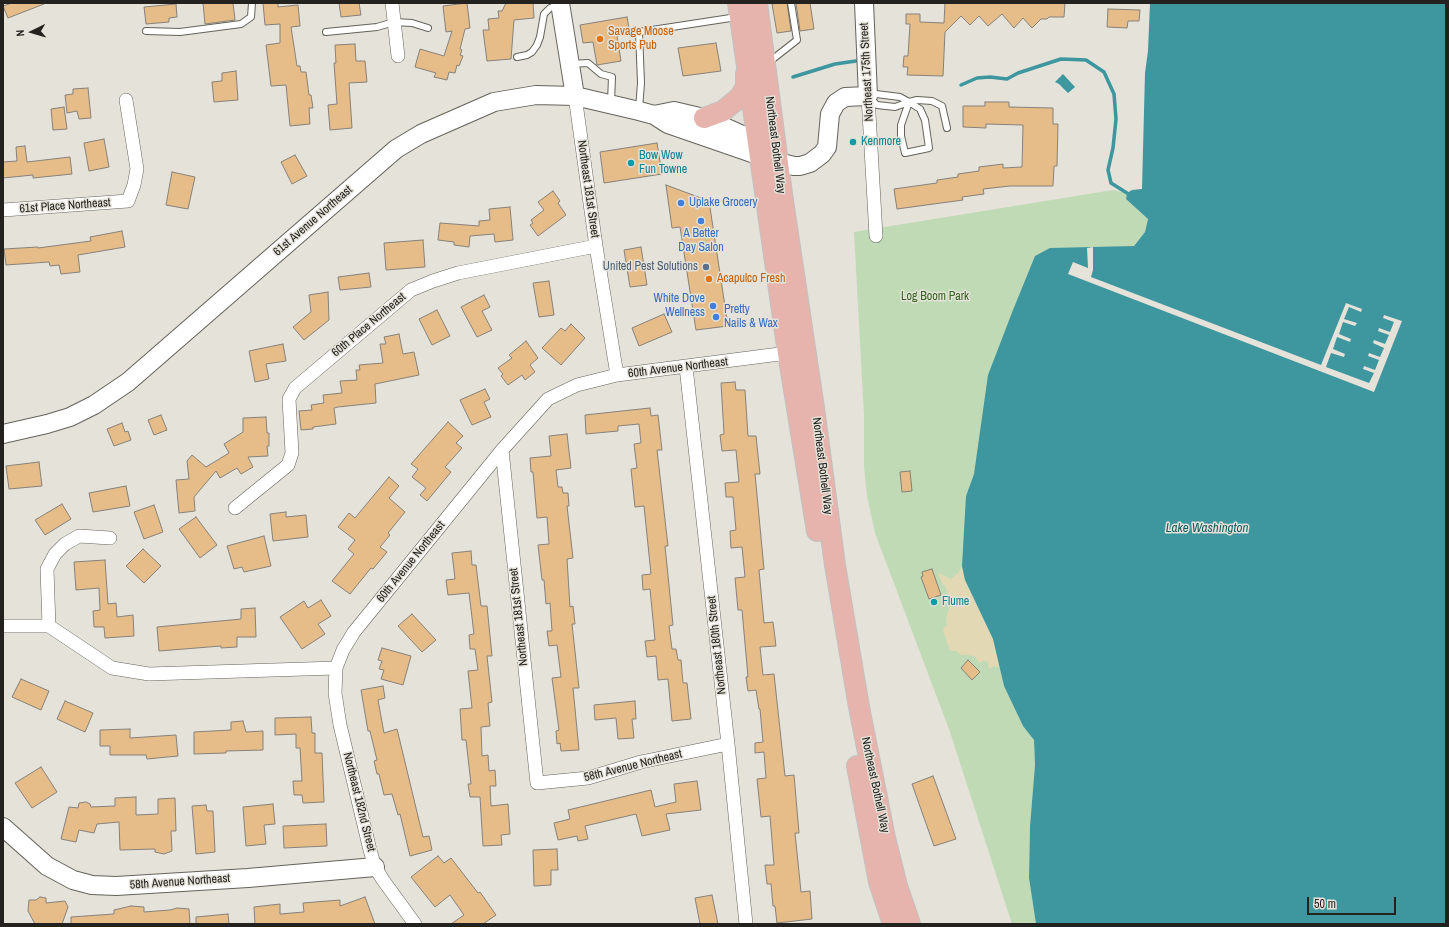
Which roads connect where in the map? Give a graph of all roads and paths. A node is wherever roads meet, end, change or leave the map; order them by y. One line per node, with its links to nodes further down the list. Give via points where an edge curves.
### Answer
1 (252, 3): 10 (lane, via 251,17 241,24 180,32)
2 (392, 3): 8 (street)
3 (757, 3): 16 (main road, Northeast Bothell Way)
4 (791, 3): 16 (lane, via 797,40)
5 (864, 3): 18 (main road, Northeast 175th Street)
6 (560, 4): 14 (lane, via 544,14 540,37 532,52); 15 (main road, Northeast 181st Street)
7 (739, 10): 13 (main road, Northeast Bothell Way); 22 (lane, via 639,32 641,83)
8 (394, 22): 9 (lane, via 412,23); 11 (lane, via 377,27); 12 (street)
9 (428, 28)
10 (146, 31)
11 (326, 32)
12 (398, 56)
13 (746, 56): 23 (main road, via 746,86 740,97 723,111); 25 (main road, Northeast Bothell Way)
14 (516, 57)
15 (570, 64): 17 (main road, Northeast 181st Street); 21 (lane, via 588,63 601,74 612,77)
16 (764, 66): 25 (main road, Northeast Bothell Way)
17 (575, 96): 21 (main road, 61st Avenue Northeast); 28 (street, Northeast 181st Street); 32 (main road, 61st Avenue Northeast, via 536,95 494,102 421,134 396,149 128,382 94,405 70,417)
18 (868, 96): 20 (lane, via 891,95); 20 (lane, via 877,104 886,106 895,107); 25 (main road, 61st Avenue Northeast, via 845,97 836,103 830,114 825,150 817,159 794,166); 27 (street, Northeast 175th Street)
19 (126, 100): 26 (street, 61st Place Northeast, via 137,169 128,201)
20 (909, 102): 20 (lane, via 901,125 905,153 929,148 925,120 920,109); 24 (lane, via 932,101 942,106)
21 (610, 104): 22 (main road, 61st Avenue Northeast)
22 (646, 113): 23 (main road, 61st Avenue Northeast, via 674,111); 25 (main road, 61st Avenue Northeast, via 668,124)
23 (704, 118): 25 (main road, 61st Avenue Northeast)
24 (947, 128)
25 (768, 154): 29 (main road, Northeast Bothell Way, via 765,198)
26 (3, 210)
27 (876, 236)
28 (596, 246): 31 (street, Northeast 181st Street); 34 (street, 60th Place Northeast, via 458,273 411,290 295,388 289,399 292,453 288,465)
29 (797, 352): 30 (street, 60th Avenue Northeast); 45 (main road, Northeast Bothell Way, via 846,708 867,827 879,882); 46 (main road, Northeast Bothell Way, via 814,408 835,565 858,707 897,886)
30 (686, 367): 31 (street, 60th Avenue Northeast); 39 (street, Northeast 180th Street)
31 (617, 375): 33 (street, 60th Avenue Northeast, via 577,385 548,399)
32 (3, 434)
33 (502, 450): 38 (street, 60th Avenue Northeast, via 354,632); 40 (street, Northeast 181st Street)
34 (235, 508)
35 (110, 538): 37 (street, via 79,536 55,554 47,569)
36 (3, 626): 37 (street)
37 (49, 626): 38 (street, via 112,668 149,674)
38 (336, 668): 42 (street, Northeast 182nd Street, via 335,694 340,725)
39 (728, 744): 40 (street, 58th Avenue Northeast, via 641,762 588,778); 44 (street, Northeast 180th Street)
40 (537, 783)
41 (3, 827): 42 (main road, 58th Avenue Northeast, via 47,866 73,880 92,885 116,886 248,878)
42 (375, 867): 43 (street, Northeast 182nd Street)
43 (415, 924)
44 (746, 924)
45 (893, 924)
46 (910, 924)

